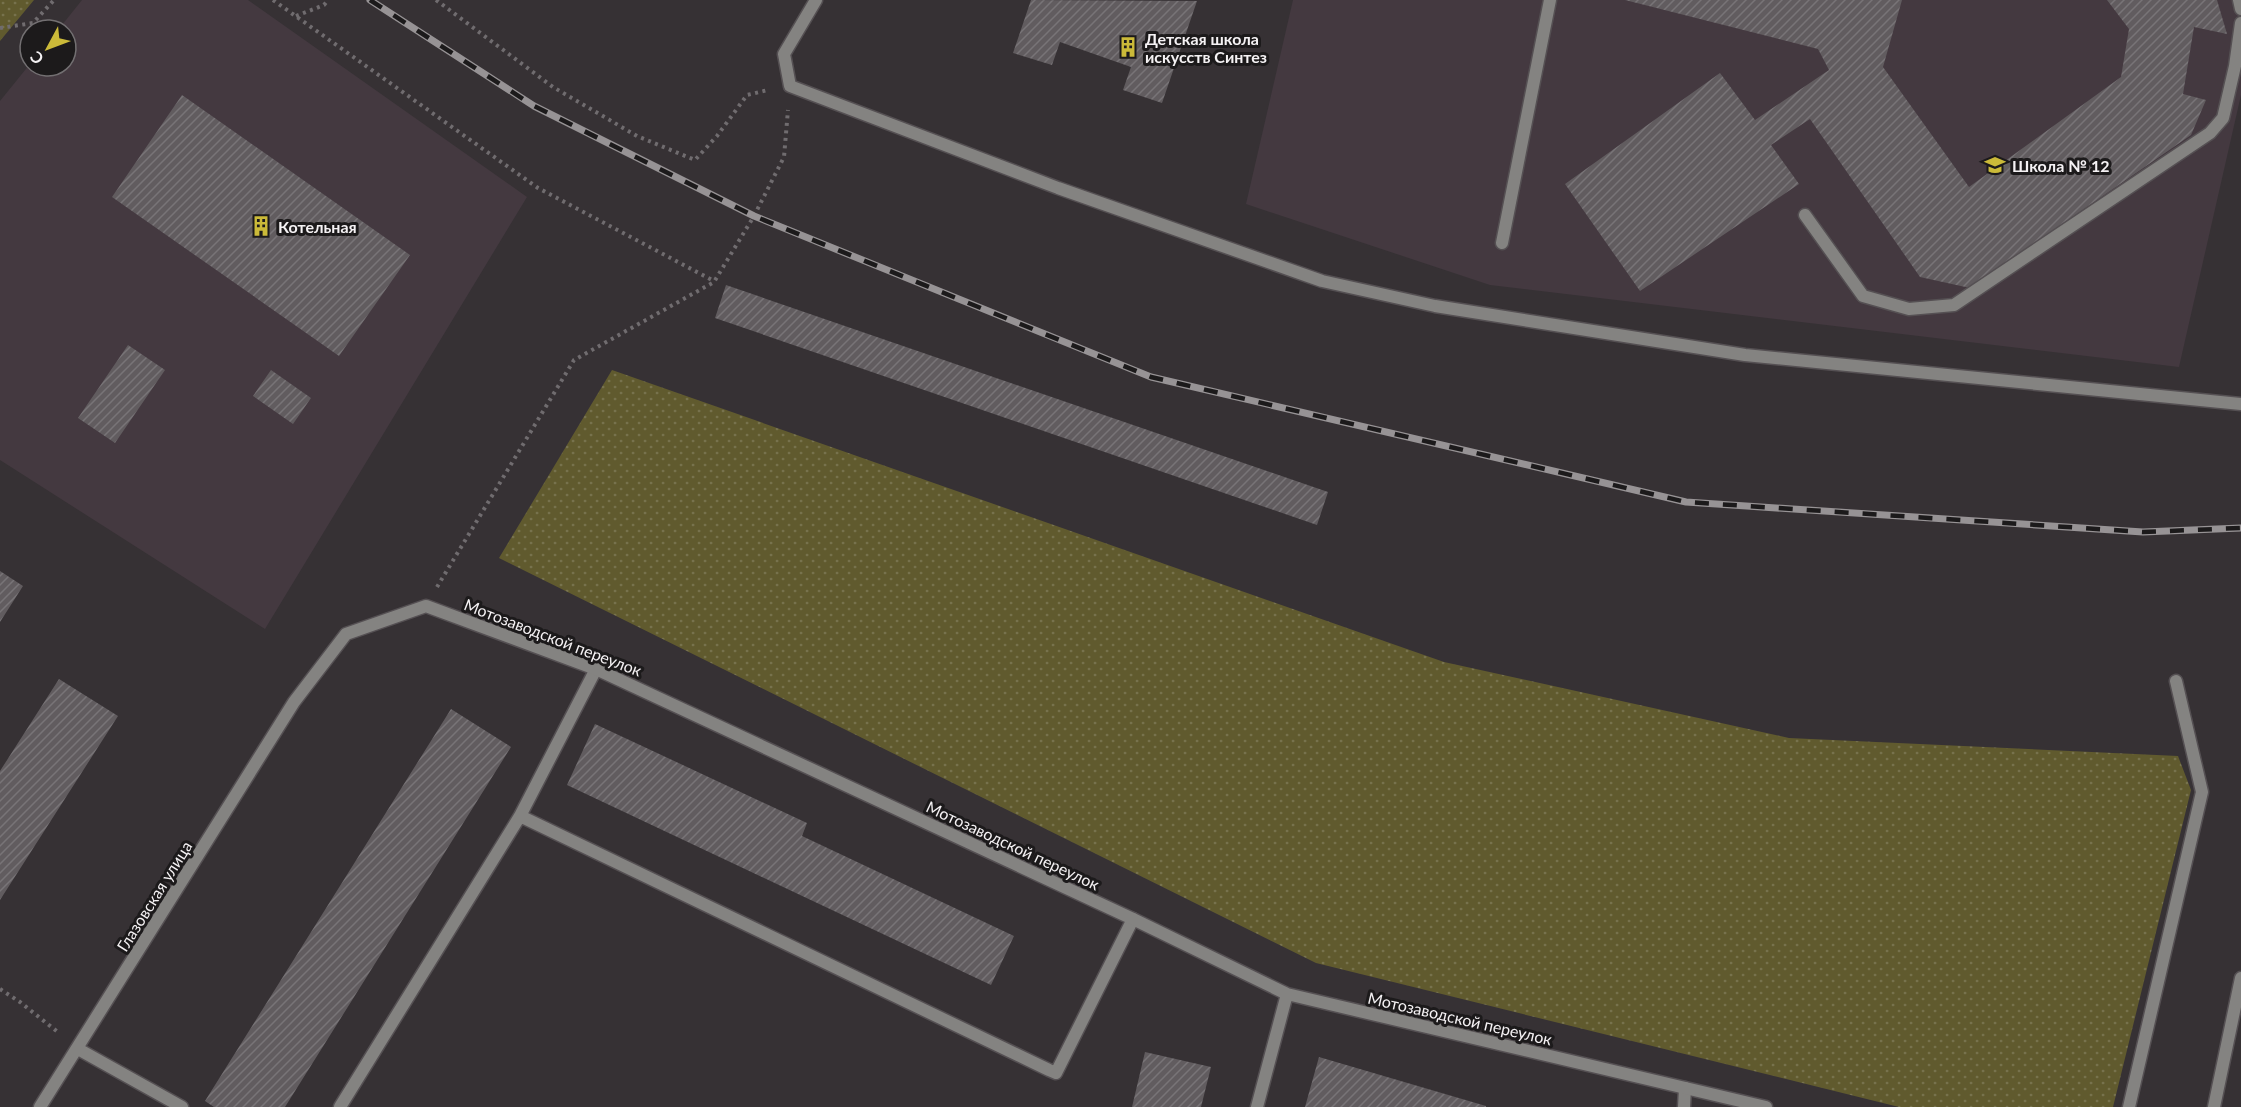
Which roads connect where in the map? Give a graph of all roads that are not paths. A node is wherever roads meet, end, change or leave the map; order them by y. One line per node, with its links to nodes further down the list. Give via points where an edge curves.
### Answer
1 (816, 0): 8 (street, via 784,54 790,86 1058,188 1322,281 1435,306 1745,355)
2 (1550, 0): 7 (street)
3 (2239, 0): 4 (street)
4 (2241, 9)
5 (2241, 23): 6 (street, via 2223,118 2210,133 1954,305 1909,309 1863,296)
6 (1805, 215)
7 (1502, 243)
8 (2241, 404)
9 (597, 669): 11 (street, Мотозаводской переулок, via 426,606 346,634); 12 (street); 13 (street, Мотозаводской переулок)
10 (2176, 681): 24 (street, via 2202,792)
11 (294, 702): 16 (street, Глазовская улица)
12 (520, 816): 13 (street, via 1056,1073); 20 (street)
13 (1133, 920): 15 (street, Мотозаводской переулок)
14 (2241, 978): 25 (street)
15 (1287, 994): 17 (street, Мотозаводской переулок); 21 (street)
16 (78, 1049): 18 (street, Глазовская улица); 19 (street)
17 (1685, 1088): 22 (street); 23 (street, Мотозаводской переулок)
18 (40, 1107)
19 (182, 1107)
20 (340, 1107)
21 (1257, 1107)
22 (1684, 1107)
23 (1766, 1107)
24 (2129, 1107)
25 (2214, 1107)

